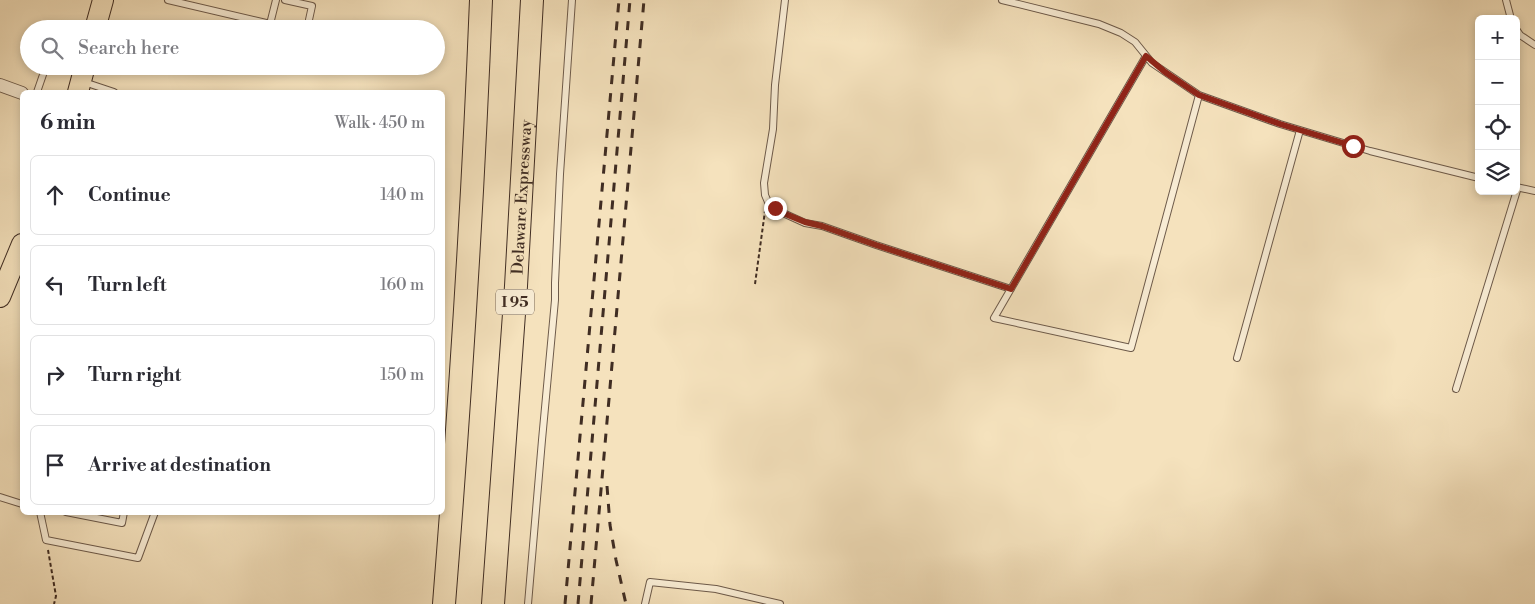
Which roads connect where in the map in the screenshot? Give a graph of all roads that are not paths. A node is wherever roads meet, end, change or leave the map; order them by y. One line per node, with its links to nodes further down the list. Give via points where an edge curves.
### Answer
1 (103, 0): 12 (main road)
2 (168, 0): 13 (lane)
3 (276, 0): 14 (lane)
4 (285, 0): 15 (lane, via 312,6)
5 (481, 0): 42 (highway, via 466,312)
6 (532, 0): 43 (highway, Delaware Expressway / I 95, via 516,286)
7 (572, 0): 44 (lane, via 560,164 555,300)
8 (785, 0): 32 (lane, via 773,129 764,183 768,202 783,213 805,222)
9 (1002, 0): 18 (lane, via 1121,32 1136,42)
10 (1506, 0): 11 (lane)
11 (1510, 15)
12 (97, 20)
13 (253, 20)
14 (271, 20)
15 (309, 20)
16 (1520, 35): 17 (lane)
17 (1535, 45)
18 (1146, 56): 25 (lane); 32 (lane)
19 (43, 75): 22 (lane)
20 (81, 80): 23 (lane)
21 (0, 85): 24 (street)
22 (38, 90)
23 (108, 90)
24 (20, 92)
25 (1199, 95): 26 (lane); 32 (lane, via 1130,348 994,318)
26 (1300, 130): 27 (lane, via 1398,159); 34 (lane)
27 (1475, 177)
28 (1520, 188): 29 (lane)
29 (1535, 192)
30 (1515, 195): 35 (lane)
31 (20, 248): 33 (main road, via 9,268)
32 (1011, 289)
33 (0, 297)
34 (1237, 358)
35 (1456, 389)
36 (0, 497): 37 (lane)
37 (20, 503)
38 (41, 515): 41 (lane, via 46,540 138,558)
39 (81, 515): 40 (lane, via 122,523)
40 (123, 515)
41 (154, 515)
42 (444, 604)
43 (492, 604)
44 (528, 604)
45 (645, 604): 46 (lane, via 650,582 716,588)
46 (780, 604)

